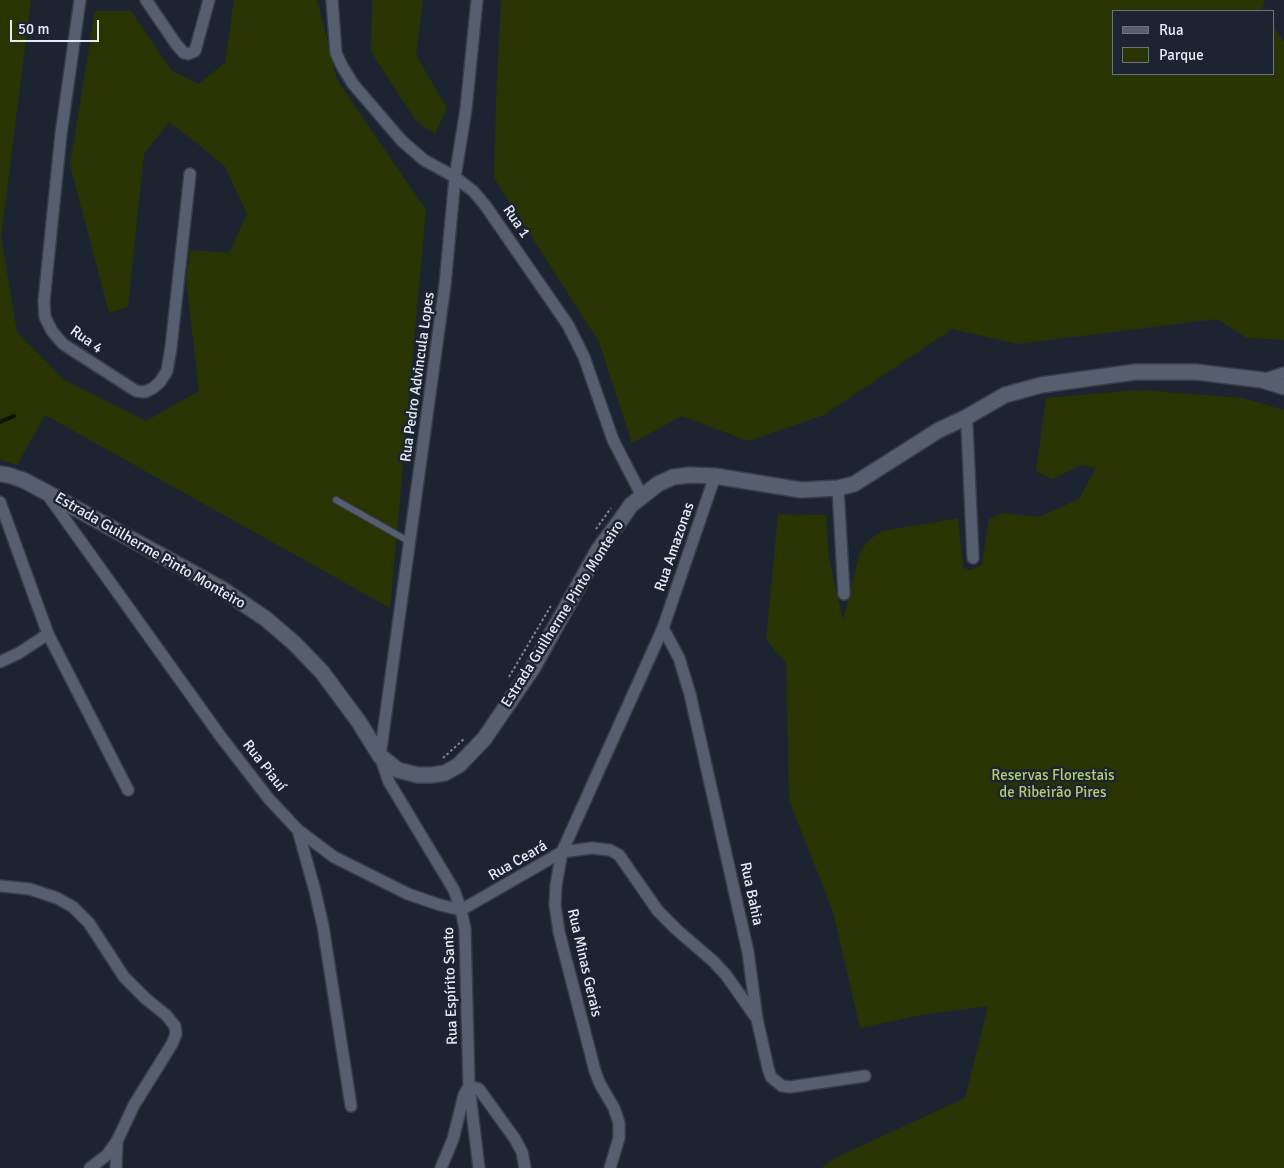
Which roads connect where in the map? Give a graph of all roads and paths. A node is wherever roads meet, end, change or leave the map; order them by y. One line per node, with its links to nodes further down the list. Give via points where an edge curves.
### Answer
1 (80, 0): 6 (street, Rua 4, via 61,134 45,317 63,344 136,391 145,392 153,388 167,371)
2 (146, 0): 3 (street, via 184,53 195,51)
3 (209, 0)
4 (332, 0): 7 (street, Rua 1, via 336,53 353,84 402,140 424,160)
5 (477, 0): 7 (street, Rua Pedro Advincula Lopes, via 466,109)
6 (190, 174)
7 (455, 177): 16 (street, Rua 1, via 485,205 568,325 584,357 614,440); 21 (street, Rua Pedro Advincula Lopes, via 445,286)
8 (1284, 373): 9 (street, Estrada Guilherme Pinto Monteiro)
9 (1262, 380): 10 (main road, Estrada Guilherme Pinto Monteiro); 11 (main road, Estrada Guilherme Pinto Monteiro, via 1196,372 1135,372 1041,385 1005,395)
10 (1284, 387)
11 (965, 418): 14 (main road, Estrada Guilherme Pinto Monteiro, via 939,430 854,484); 22 (street)
12 (0, 474): 15 (main road, Estrada Guilherme Pinto Monteiro, via 23,480)
13 (715, 476): 14 (main road, Estrada Guilherme Pinto Monteiro, via 802,490); 16 (main road, Estrada Guilherme Pinto Monteiro, via 690,474 673,477); 25 (street, Rua Amazonas)
14 (838, 488): 23 (street)
15 (44, 491): 30 (main road, Estrada Guilherme Pinto Monteiro, via 222,589 266,619 322,672); 33 (street, Rua Piauí, via 269,799)
16 (642, 496): 30 (main road, Estrada Guilherme Pinto Monteiro, via 631,504 599,549 532,669 484,739 459,765 445,773 417,775 398,770)
17 (336, 500): 21 (lane)
18 (0, 502): 26 (street)
19 (611, 509): 20 (path)
20 (592, 535)
21 (410, 542): 30 (street, Rua Pedro Advincula Lopes)
22 (973, 558)
23 (844, 594)
24 (555, 598): 28 (path)
25 (663, 628): 34 (street, Rua Minas Gerais); 37 (street, Rua Bahia, via 679,658 690,694 748,952)
26 (48, 634): 27 (street); 32 (street)
27 (0, 662)
28 (508, 678)
29 (468, 736): 31 (path)
30 (380, 756): 36 (street, Rua Espírito Santo, via 389,782 454,890)
31 (441, 759)
32 (128, 790)
33 (298, 830): 36 (street, via 334,856 408,894); 40 (street, Rua Piauí, via 323,926)
34 (562, 852): 36 (street, Rua Ceará); 37 (street, Rua Ceará, via 602,847 619,855 658,911 726,975); 47 (street, Rua Minas Gerais, via 555,905 559,932 595,1071 619,1123 619,1138)
35 (0, 886): 41 (street, via 30,889 73,907 89,923 124,977 175,1026 172,1044 134,1105)
36 (461, 910): 39 (street, Rua Espírito Santo)
37 (757, 1019): 38 (street, Rua Bahia, via 768,1068 782,1086)
38 (865, 1076)
39 (469, 1086): 44 (street); 45 (street, Rua Espírito Santo); 46 (street, via 479,1088 515,1139)
40 (350, 1106)
41 (117, 1141): 42 (street, via 107,1155); 43 (street)
42 (90, 1168)
43 (116, 1168)
44 (441, 1168)
45 (479, 1168)
46 (525, 1168)
47 (610, 1168)

